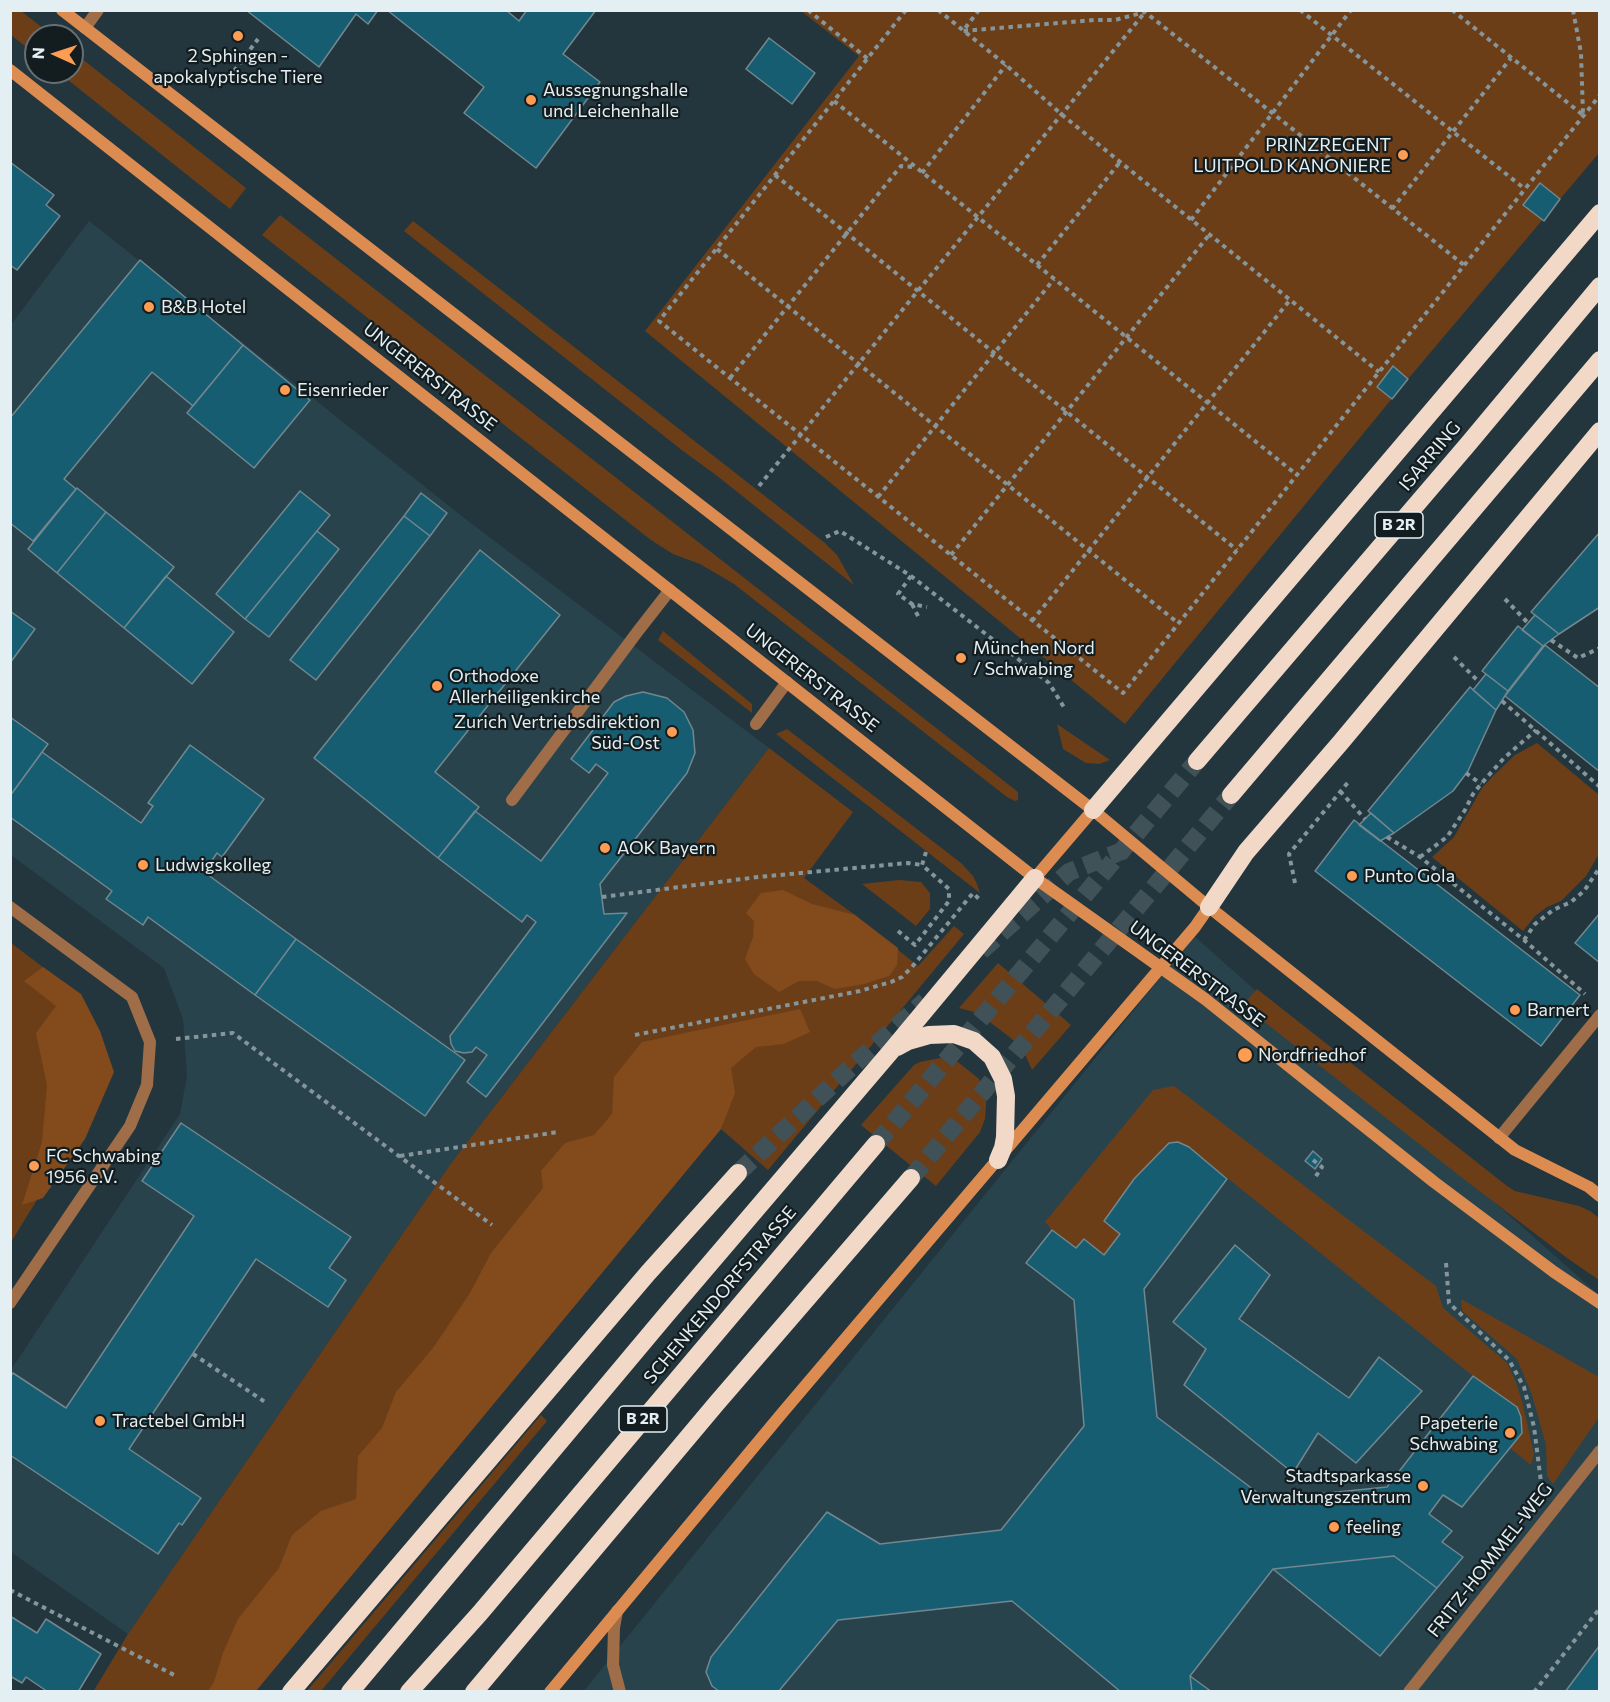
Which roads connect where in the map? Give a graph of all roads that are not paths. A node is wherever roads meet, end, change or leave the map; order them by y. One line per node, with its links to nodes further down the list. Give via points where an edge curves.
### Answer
1 (62, 10): 3 (main road)
2 (98, 10): 3 (street)
3 (85, 28): 15 (main road)
4 (10, 70): 9 (main road, UNGERERSTRASSE)
5 (1599, 213): 15 (highway)
6 (1599, 286): 12 (highway, ISARRING / B 2R)
7 (1599, 360): 13 (highway, B 2R)
8 (1599, 431): 18 (highway, via 1246,852)
9 (670, 590): 10 (main road, UNGERERSTRASSE); 14 (street)
10 (787, 682): 11 (street); 16 (main road, UNGERERSTRASSE)
11 (756, 724)
12 (1197, 761)
13 (1231, 795)
14 (512, 800)
15 (1093, 810): 16 (main road); 18 (main road)
16 (1035, 878): 19 (main road, UNGERERSTRASSE); 21 (highway)
17 (10, 907): 28 (street, via 132,997 150,1042 147,1085 130,1125)
18 (1209, 907): 19 (main road); 22 (main road)
19 (1160, 968): 24 (main road); 29 (main road, UNGERERSTRASSE, via 1205,999 1434,1182)
20 (1599, 1015): 22 (street)
21 (892, 1050): 24 (highway, via 919,1038 954,1034 974,1041 992,1057 1006,1096 1005,1137); 33 (highway)
22 (1499, 1138): 27 (main road)
23 (876, 1144): 34 (highway, SCHENKENDORFSTRASSE / B 2R)
24 (998, 1160): 31 (main road)
25 (738, 1173): 32 (highway)
26 (911, 1178): 35 (highway, B 2R)
27 (1599, 1196)
28 (10, 1303)
29 (1599, 1303)
30 (1599, 1451): 38 (street, FRITZ-HOMMEL-WEG)
31 (617, 1611): 36 (main road); 37 (street, via 613,1654)
32 (291, 1692)
33 (350, 1692)
34 (409, 1692)
35 (474, 1692)
36 (550, 1692)
37 (620, 1692)
38 (1409, 1692)

